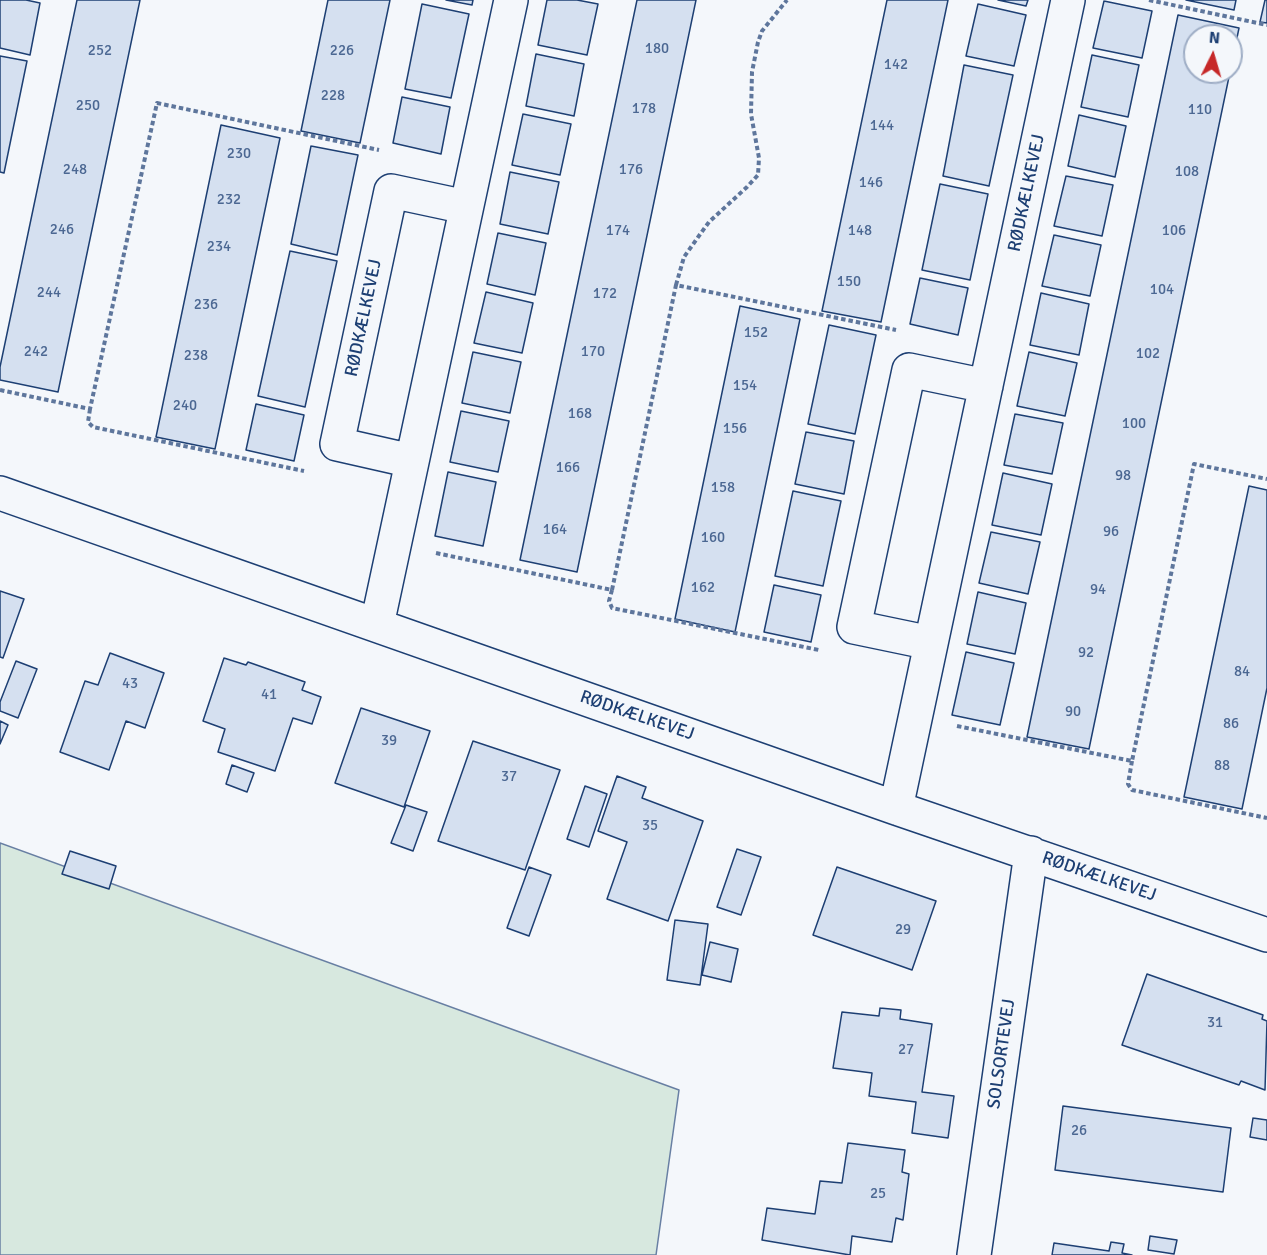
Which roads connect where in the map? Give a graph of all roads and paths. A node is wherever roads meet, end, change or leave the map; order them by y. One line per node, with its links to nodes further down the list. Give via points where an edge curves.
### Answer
1 (511, 0): 7 (street)
2 (787, 0): 8 (path, via 762,31 753,63 750,104 758,175 701,233 684,256)
3 (1068, 0): 10 (street, RØDKÆLKEVEJ)
4 (1149, 0): 5 (path)
5 (1267, 26)
6 (384, 151): 12 (path, via 157,103)
7 (466, 207): 13 (street); 13 (street, RØDKÆLKEVEJ, via 391,191 346,398 337,444)
8 (676, 285): 9 (path); 18 (path)
9 (899, 330)
10 (986, 386): 20 (street, RØDKÆLKEVEJ); 20 (street, via 909,370 854,627)
11 (0, 390): 12 (path)
12 (90, 409): 14 (path, via 88,422 93,427)
13 (412, 461): 17 (street)
14 (313, 472)
15 (1267, 479): 23 (path, via 1194,464)
16 (0, 493): 19 (street, RØDKÆLKEVEJ)
17 (394, 544): 18 (path); 19 (street)
18 (612, 590): 21 (path, via 612,608)
19 (377, 625): 24 (street, RØDKÆLKEVEJ)
20 (931, 643): 22 (street, RØDKÆLKEVEJ)
21 (822, 651)
22 (915, 717): 23 (path); 24 (street, RØDKÆLKEVEJ)
23 (1132, 761): 25 (path, via 1128,784 1132,790)
24 (896, 808): 26 (street, RØDKÆLKEVEJ)
25 (1267, 818)
26 (1031, 853): 27 (street, RØDKÆLKEVEJ); 28 (street, SOLSORTEVEJ)
27 (1267, 935)
28 (974, 1255)

